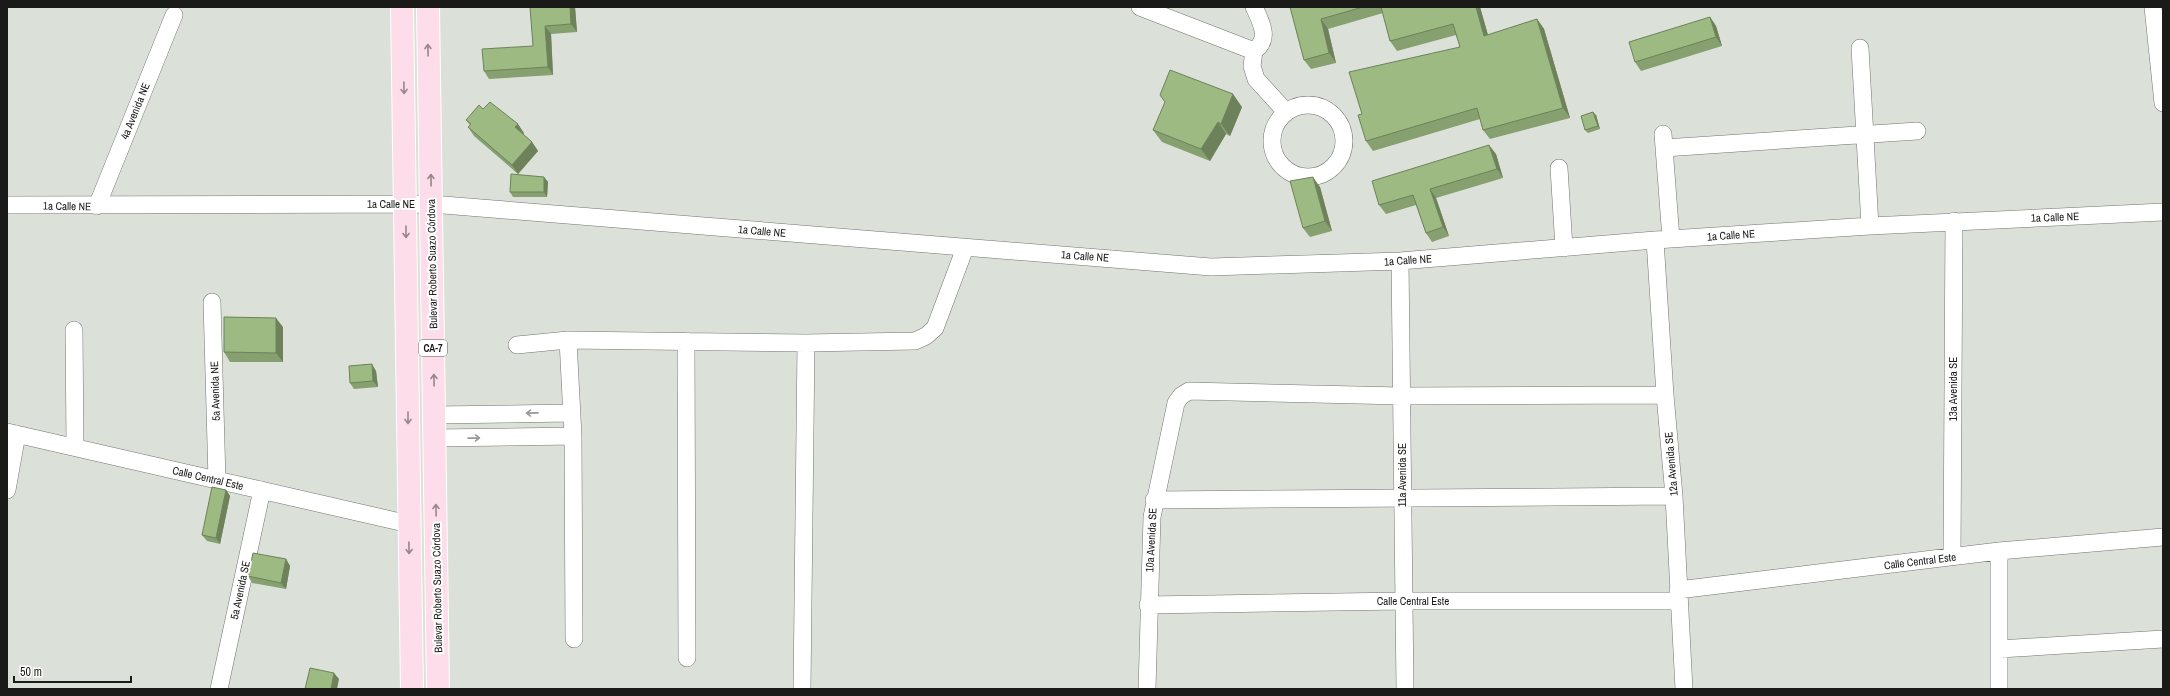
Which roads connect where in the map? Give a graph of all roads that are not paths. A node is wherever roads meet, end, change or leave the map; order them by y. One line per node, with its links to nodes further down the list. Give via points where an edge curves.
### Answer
1 (402, 7): 14 (main road, CA-7, one-way to 14)
2 (428, 7): 15 (main road, Bulevar Roberto Suazo Córdova / CA-7, one-way to 2)
3 (1140, 7): 8 (street)
4 (1254, 7): 8 (street, via 1264,30 1264,39)
5 (2153, 7): 9 (street)
6 (174, 15): 17 (street, 4a Avenida NE)
7 (1860, 48): 12 (street)
8 (1254, 51): 10 (street, via 1252,66 1256,79)
9 (2163, 103)
10 (1286, 112): 10 (street, via 1278,120 1271,141 1272,152 1278,162 1296,176 1307,178 1329,171 1337,163 1344,142 1343,130 1338,120 1330,112 1308,105 1296,106)
11 (1917, 131): 12 (street)
12 (1865, 134): 20 (street); 21 (street, 12a Avenida SE, via 1664,141)
13 (1559, 168): 23 (street)
14 (406, 203): 15 (street, 1a Calle NE); 17 (street, 1a Calle NE); 45 (main road, CA-7, one-way to 45)
15 (431, 204): 22 (street, 1a Calle NE); 34 (main road, Bulevar Roberto Suazo Córdova / CA-7, one-way to 15)
16 (7, 205): 17 (street, 1a Calle NE)
17 (97, 206)
18 (2163, 212): 19 (street, 1a Calle NE)
19 (1954, 221): 20 (street, 1a Calle NE); 48 (street, 13a Avenida SE)
20 (1870, 226): 21 (street, 1a Calle NE)
21 (1663, 239): 23 (street, 1a Calle NE); 31 (street, 12a Avenida SE)
22 (965, 248): 24 (street, 1a Calle NE, via 1211,267); 29 (street, via 935,328 926,336 915,341)
23 (1564, 248): 24 (street, 1a Calle NE)
24 (1400, 261): 32 (street, 11a Avenida SE)
25 (212, 302): 39 (street, 5a Avenida NE)
26 (74, 330): 38 (street)
27 (568, 340): 28 (street); 30 (street); 33 (street)
28 (686, 341): 29 (street); 55 (street)
29 (806, 343): 59 (street)
30 (517, 345)
31 (1665, 395): 32 (street); 42 (street, 12a Avenida SE)
32 (1401, 396): 43 (street, 11a Avenida SE); 44 (street, 10a Avenida SE, via 1189,391 1176,403)
33 (571, 413): 34 (street, one-way to 34); 36 (street)
34 (434, 415): 37 (main road, Bulevar Roberto Suazo Córdova / CA-7)
35 (12, 433): 38 (street, Calle Central Este); 40 (street)
36 (573, 436): 37 (street, one-way to 36); 52 (street)
37 (435, 438): 58 (main road, Bulevar Roberto Suazo Córdova / CA-7, one-way to 37)
38 (75, 447): 39 (street, Calle Central Este)
39 (217, 480): 41 (street, Calle Central Este)
40 (7, 490)
41 (262, 490): 45 (street, Calle Central Este); 56 (street, 5a Avenida SE)
42 (1674, 496): 43 (street); 49 (street, 12a Avenida SE)
43 (1402, 498): 44 (street); 50 (street, 11a Avenida SE)
44 (1154, 500): 51 (street, 10a Avenida SE)
45 (409, 524): 57 (main road, CA-7, one-way to 57)
46 (2163, 537): 47 (street, Calle Central Este)
47 (1999, 551): 48 (street, Calle Central Este); 54 (street)
48 (1952, 557): 49 (street, Calle Central Este)
49 (1678, 595): 50 (street, Calle Central Este); 62 (street, 12a Avenida SE)
50 (1403, 601): 51 (street, Calle Central Este); 61 (street, 11a Avenida SE)
51 (1148, 605): 60 (street, 10a Avenida SE)
52 (574, 639)
53 (2163, 639): 54 (street)
54 (1999, 649): 63 (street)
55 (687, 658)
56 (219, 689)
57 (412, 689)
58 (438, 689)
59 (802, 689)
60 (1147, 689)
61 (1405, 689)
62 (1684, 689)
63 (1999, 689)

